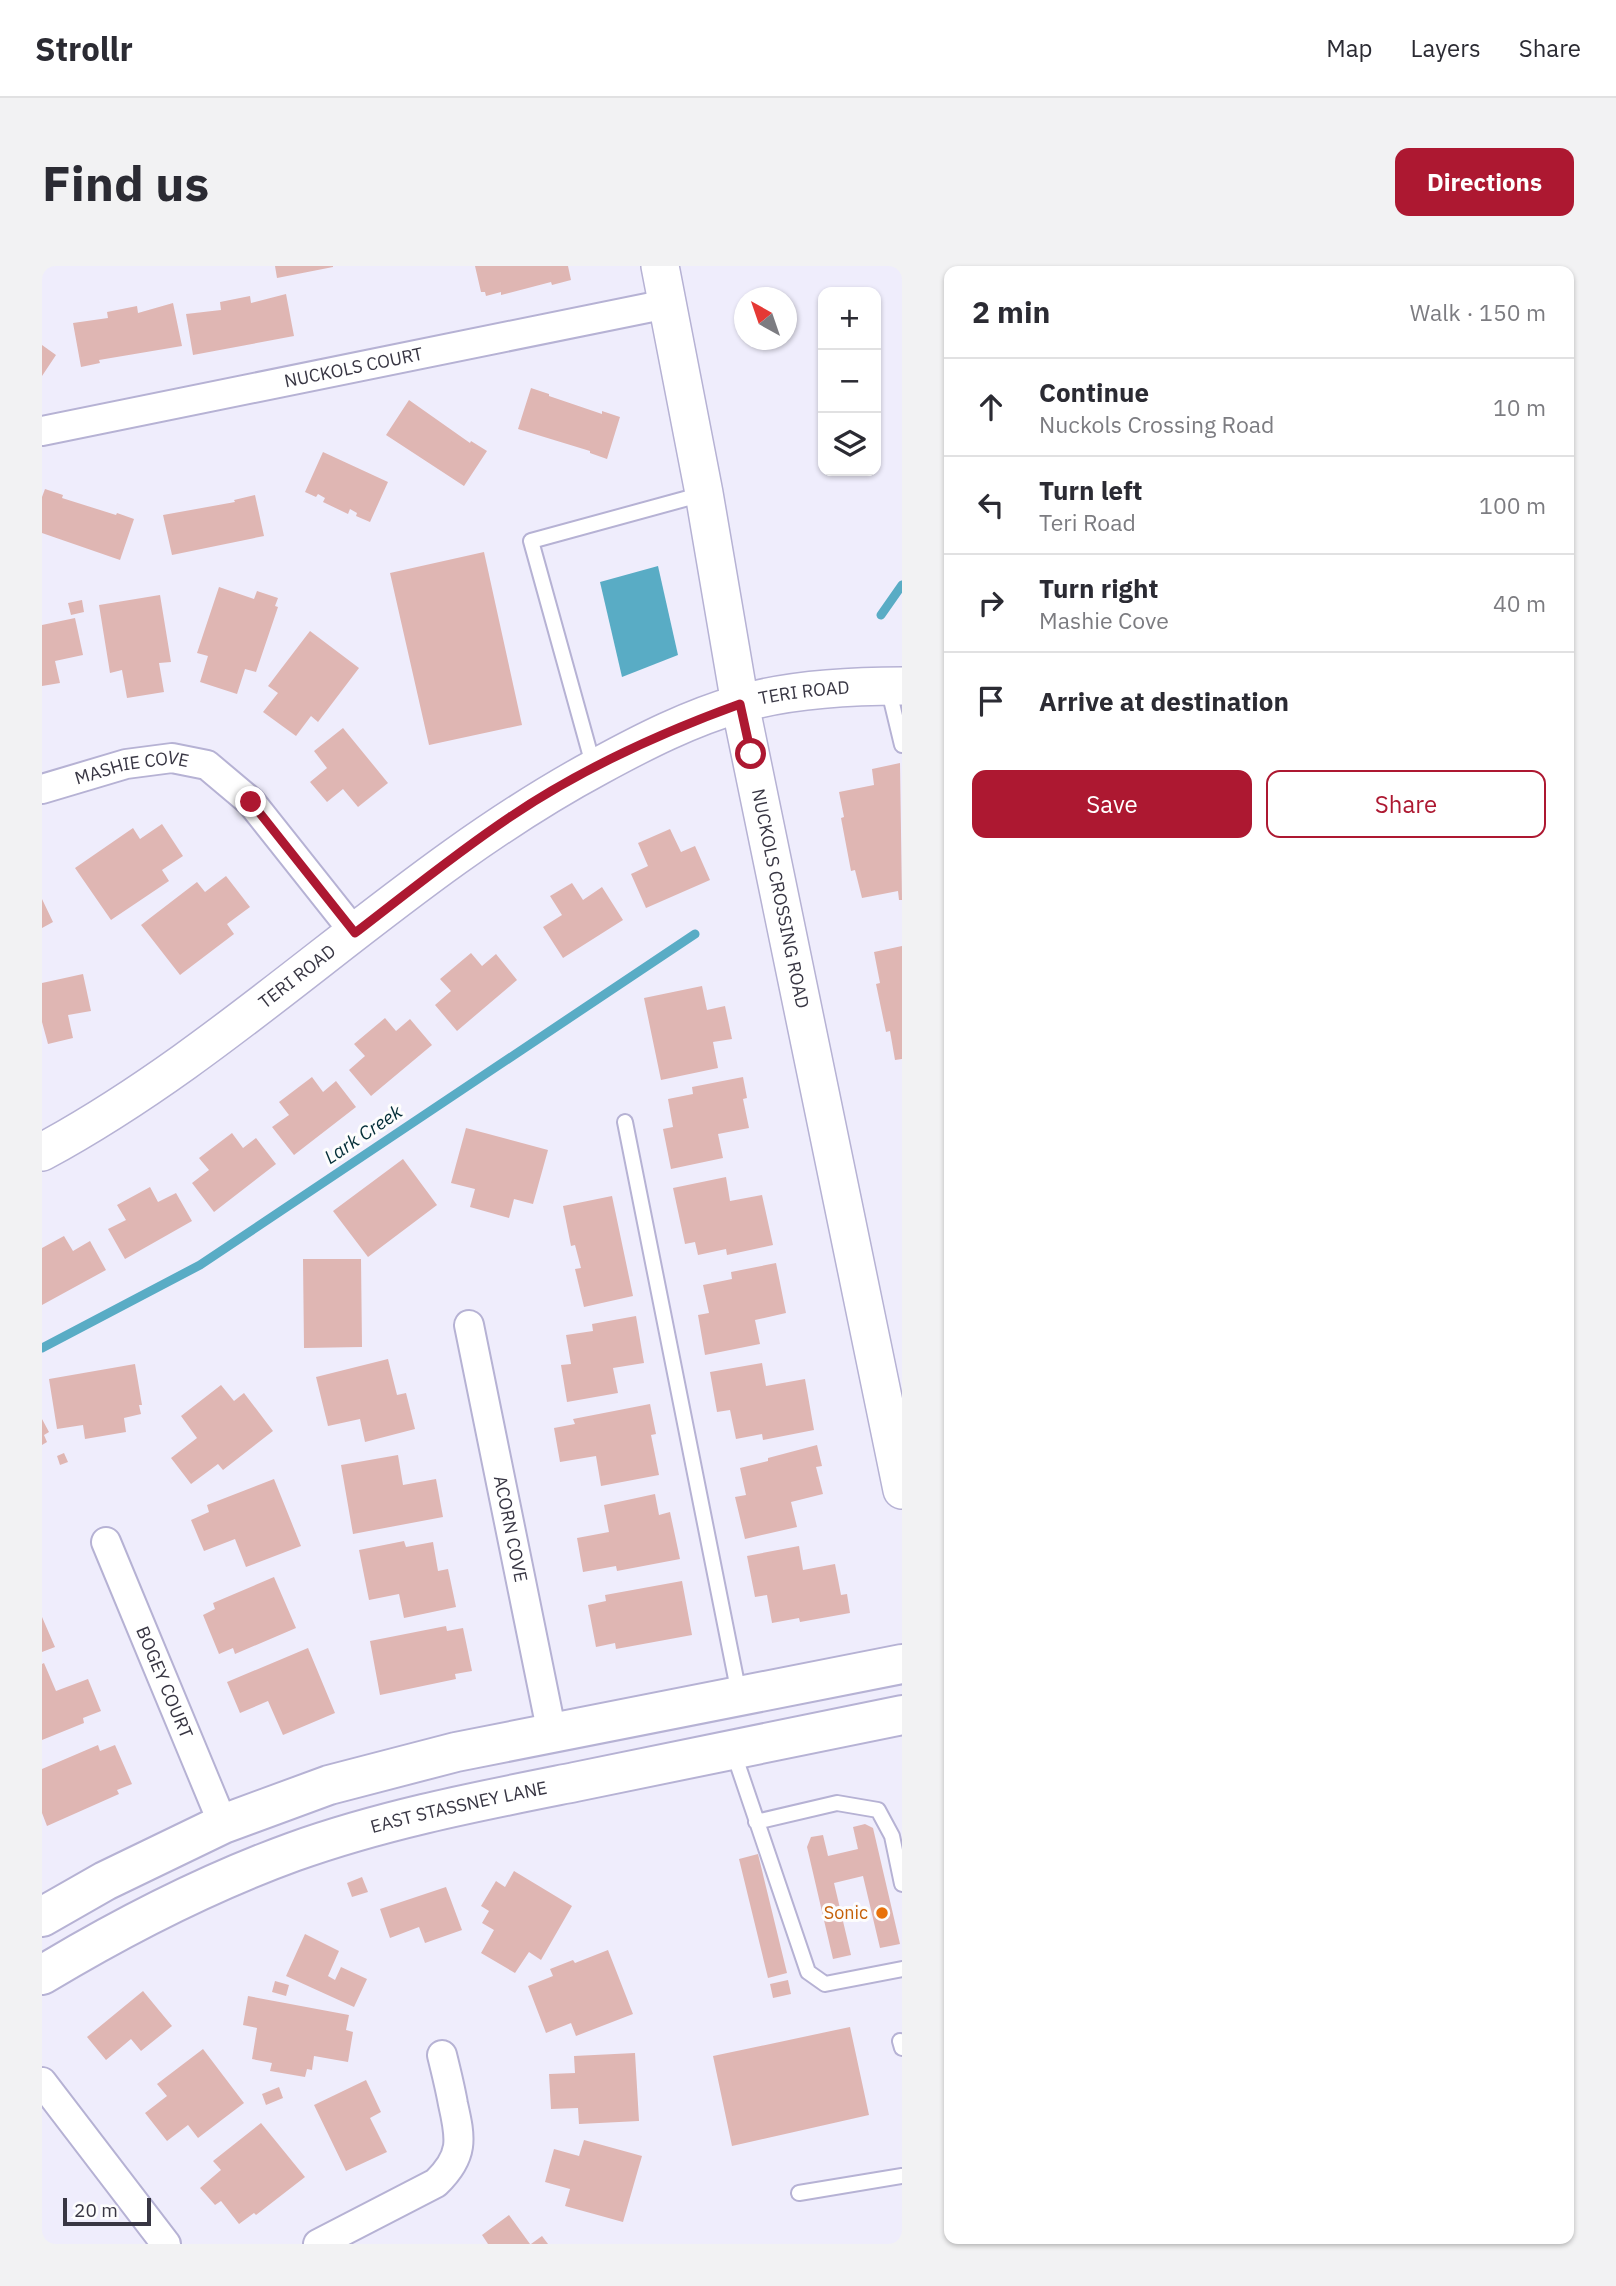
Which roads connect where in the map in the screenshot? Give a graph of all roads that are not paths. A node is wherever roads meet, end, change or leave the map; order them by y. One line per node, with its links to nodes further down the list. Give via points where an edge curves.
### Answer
1 (660, 266): 2 (street, NUCKOLS CROSSING ROAD)
2 (667, 304): 3 (street, NUCKOLS COURT); 4 (street, NUCKOLS CROSSING ROAD)
3 (42, 431)
4 (704, 493): 6 (street, NUCKOLS CROSSING ROAD); 8 (lane, via 531,541)
5 (895, 686): 6 (street, TERI ROAD, via 810,691); 7 (lane)
6 (740, 704): 8 (street, TERI ROAD, via 689,722); 14 (street, NUCKOLS CROSSING ROAD)
7 (902, 745)
8 (594, 768): 10 (street, TERI ROAD, via 510,817)
9 (42, 789): 10 (street, MASHIE COVE, via 126,764 172,758 207,765 251,802)
10 (355, 933): 12 (street, TERI ROAD, via 135,1098)
11 (625, 1122): 17 (lane)
12 (42, 1152)
13 (469, 1325): 19 (street, ACORN COVE)
14 (902, 1490)
15 (106, 1542): 22 (street, BOGEY COURT)
16 (902, 1664): 17 (main road)
17 (739, 1696): 19 (main road)
18 (902, 1714): 20 (main road, EAST STASSNEY LANE)
19 (552, 1734): 22 (main road, via 391,1767)
20 (732, 1749): 21 (lane); 26 (main road, EAST STASSNEY LANE, via 466,1804 349,1834 180,1899)
21 (756, 1822): 23 (lane, via 837,1803 878,1810 892,1836); 25 (lane, via 808,1972 825,1984)
22 (223, 1824): 24 (main road)
23 (902, 1884)
24 (42, 1917)
25 (902, 1969)
26 (42, 1975)
27 (442, 2055): 32 (street, via 460,2134 455,2160 436,2183)
28 (42, 2082): 31 (street)
29 (902, 2176): 30 (lane)
30 (799, 2193)
31 (166, 2244)
32 (318, 2244)

